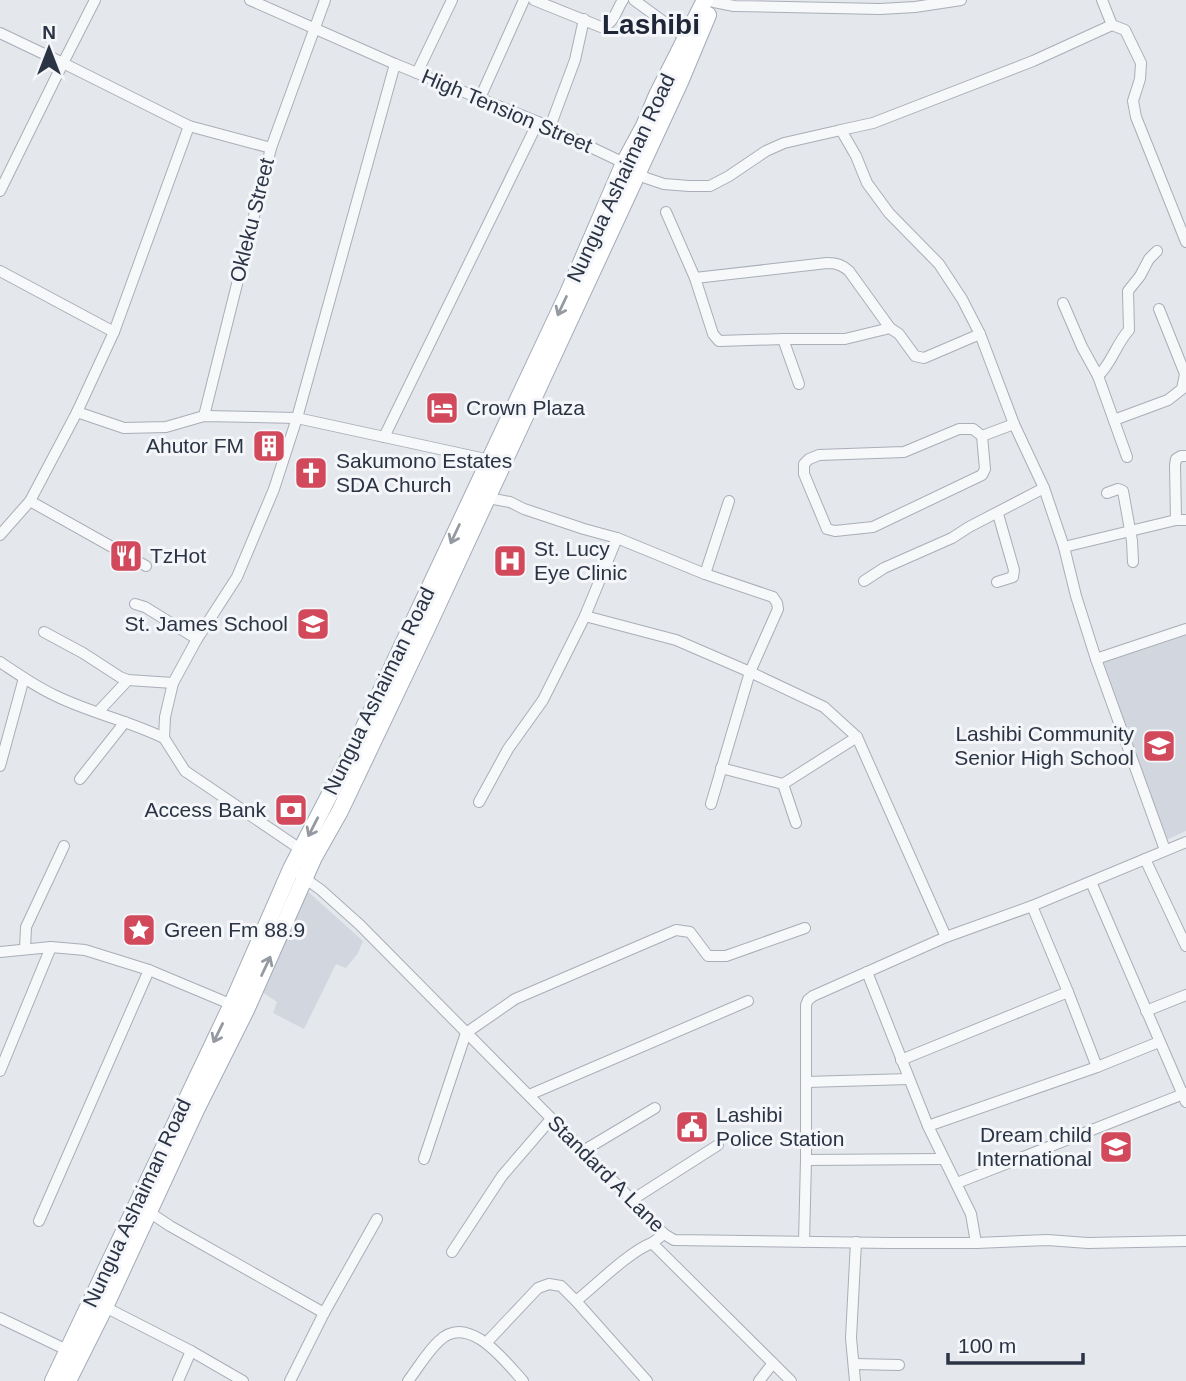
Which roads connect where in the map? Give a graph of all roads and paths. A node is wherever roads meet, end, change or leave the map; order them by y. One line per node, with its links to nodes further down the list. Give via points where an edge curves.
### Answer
1 (95, 0): 18 (street)
2 (250, 0): 15 (street, High Tension Street)
3 (325, 0): 15 (street, Okleku Street)
4 (452, 0): 20 (street)
5 (524, 0): 21 (street)
6 (534, 0): 13 (street)
7 (623, 0): 13 (street, via 606,26)
8 (634, 0): 17 (street)
9 (961, 0): 12 (street, via 915,7)
10 (1102, 0): 14 (street)
11 (711, 1): 12 (street, via 734,6); 17 (main road, Nungua Ashaiman Road); 27 (main road, Nungua Ashaiman Road, via 680,82)
12 (870, 4)
13 (584, 19): 24 (street, via 575,60)
14 (1112, 25): 25 (street, High Tension Street, via 1033,61); 30 (street, via 1125,30 1141,63 1133,101 1136,117)
15 (314, 28): 19 (street, High Tension Street); 26 (street, Okleku Street)
16 (0, 33): 18 (street)
17 (686, 38): 27 (main road, Nungua Ashaiman Road, via 657,95)
18 (63, 63): 23 (street); 28 (street)
19 (395, 64): 20 (street, High Tension Street); 45 (street)
20 (417, 72): 21 (street, High Tension Street)
21 (480, 98): 22 (street, High Tension Street)
22 (538, 122): 24 (street, High Tension Street); 49 (street)
23 (189, 126): 26 (street); 38 (street)
24 (550, 127): 27 (street, High Tension Street)
25 (841, 130): 27 (street, High Tension Street, via 784,143 710,187 664,184); 39 (street, via 867,183 889,214 939,264)
26 (271, 148): 44 (street, Okleku Street)
27 (631, 168): 52 (main road, Nungua Ashaiman Road, one-way to 52); 55 (main road, Nungua Ashaiman Road)
28 (0, 191)
29 (666, 212): 34 (street)
30 (1183, 225): 31 (street)
31 (1186, 242)
32 (1157, 251): 41 (street, via 1128,291 1129,330)
33 (0, 271): 38 (street)
34 (695, 278): 37 (street, via 836,263 849,271); 40 (street, via 719,341)
35 (1063, 303): 41 (street)
36 (1158, 309): 46 (street, via 1185,374 1182,389 1168,400)
37 (890, 328): 39 (street, via 915,356 924,358); 40 (street, via 845,339)
38 (114, 332): 43 (street)
39 (980, 334): 47 (street)
40 (783, 339): 42 (street)
41 (1098, 376): 46 (street)
42 (799, 384)
43 (77, 412): 44 (street, via 124,428 166,427); 56 (street)
44 (204, 416): 45 (street)
45 (297, 418): 49 (street); 73 (street, via 274,489 237,577)
46 (1114, 420): 51 (street)
47 (1014, 424): 48 (street); 53 (street)
48 (982, 436): 48 (street, via 982,475 873,527 829,531 804,474 804,464 819,455 904,452 959,429 974,429)
49 (383, 437): 52 (street)
50 (1186, 456): 59 (street, via 1176,459 1175,465)
51 (1127, 457)
52 (490, 460): 94 (main road, Nungua Ashaiman Road, one-way to 94)
53 (1044, 488): 58 (street); 63 (street)
54 (1107, 493): 60 (street, via 1123,491)
55 (488, 498): 62 (street); 94 (main road, Nungua Ashaiman Road, via 340,811)
56 (30, 501): 61 (street); 65 (street)
57 (729, 501): 66 (street)
58 (998, 513): 67 (street); 68 (street, via 1014,570 1013,577)
59 (1181, 520): 60 (street)
60 (1130, 531): 63 (street); 64 (street)
61 (0, 535)
62 (617, 538): 66 (street); 70 (street)
63 (1064, 547): 74 (street)
64 (1133, 562)
65 (146, 566)
66 (705, 574): 76 (street, via 773,597 777,603 779,609)
67 (864, 581)
68 (997, 582)
69 (135, 604): 73 (street)
70 (585, 616): 76 (street, via 676,640); 88 (street, via 543,700 508,749)
71 (1186, 629): 74 (street)
72 (44, 632): 78 (street)
73 (197, 639): 79 (street)
74 (1096, 659): 93 (street)
75 (0, 662): 77 (street)
76 (750, 671): 82 (street, via 824,707); 85 (street)
77 (24, 678): 80 (street); 84 (street)
78 (128, 680): 79 (street); 80 (street)
79 (173, 683): 83 (street)
80 (98, 712): 81 (street)
81 (125, 722): 83 (street); 86 (street)
82 (857, 737): 87 (street); 100 (street)
83 (164, 738): 94 (street, via 184,771)
84 (0, 766)
85 (721, 768): 87 (street); 89 (street)
86 (80, 779)
87 (783, 784): 90 (street)
88 (479, 802)
89 (710, 804)
90 (796, 822)
91 (1186, 842): 93 (street)
92 (64, 846): 103 (street, via 26,927)
93 (1165, 850): 95 (street)
94 (307, 854): 96 (main road, Nungua Ashaiman Road)
95 (1146, 859): 97 (street); 101 (street)
96 (298, 873): 110 (main road, Nungua Ashaiman Road); 112 (street, Standard A Lane, via 360,925)
97 (1091, 881): 98 (street); 111 (street)
98 (1032, 906): 100 (street); 107 (street)
99 (804, 928): 112 (street, via 715,957 708,956 690,932 676,930 516,999)
100 (946, 937): 106 (street)
101 (1186, 946)
102 (51, 947): 103 (street); 105 (street, via 85,950); 116 (street)
103 (25, 949): 104 (street)
104 (0, 952)
105 (149, 970): 110 (street); 133 (street)
106 (867, 972): 114 (street); 118 (street, via 808,1000)
107 (1068, 992): 114 (street); 115 (street)
108 (1186, 995): 111 (street)
109 (748, 1001): 119 (street)
110 (239, 1007): 131 (main road, Nungua Ashaiman Road); 146 (main road, Nungua Ashaiman Road, one-way to 146)
111 (1146, 1011): 113 (street)
112 (466, 1033): 119 (street, Standard A Lane); 126 (street)
113 (1159, 1042): 115 (street); 120 (street)
114 (901, 1059): 117 (street)
115 (1097, 1067): 123 (street)
116 (0, 1071)
117 (909, 1079): 118 (street); 123 (street)
118 (806, 1082): 128 (street)
119 (529, 1095): 122 (street, Standard A Lane)
120 (1185, 1096): 129 (street)
121 (655, 1108): 125 (street)
122 (551, 1119): 125 (street, Standard A Lane); 140 (street, via 502,1176)
123 (928, 1126): 127 (street)
124 (718, 1145): 130 (street)
125 (583, 1151): 130 (street, Standard A Lane)
126 (424, 1159)
127 (943, 1159): 128 (street); 129 (street)
128 (806, 1160): 136 (street)
129 (957, 1184): 139 (street, via 971,1214)
130 (632, 1200): 134 (street, Standard A Lane)
131 (149, 1212): 142 (main road, Nungua Ashaiman Road); 143 (street)
132 (377, 1219): 143 (street)
133 (39, 1221)
134 (664, 1234): 136 (street, Standard A Lane, via 689,1241); 138 (street)
135 (1186, 1241): 139 (street, Standard A Lane)
136 (804, 1242): 137 (street, Standard A Lane)
137 (856, 1242): 139 (street, Standard A Lane); 149 (street)
138 (652, 1243): 141 (street); 148 (street)
139 (976, 1243)
140 (452, 1252)
141 (576, 1301): 145 (street, via 561,1286 538,1288); 158 (street)
142 (105, 1307): 147 (street); 152 (main road, Nungua Ashaiman Road)
143 (324, 1313): 155 (street)
144 (0, 1318): 146 (street)
145 (487, 1342): 156 (street, via 451,1332); 157 (street)
146 (67, 1350): 151 (main road, Nungua Ashaiman Road)
147 (191, 1351): 153 (street); 154 (street)
148 (773, 1363): 159 (street); 160 (street)
149 (854, 1364): 150 (street); 161 (street)
150 (899, 1365)
151 (53, 1381)
152 (68, 1381)
153 (178, 1381)
154 (243, 1381)
155 (290, 1381)
156 (408, 1381)
157 (523, 1381)
158 (648, 1381)
159 (759, 1381)
160 (791, 1381)
161 (855, 1381)

